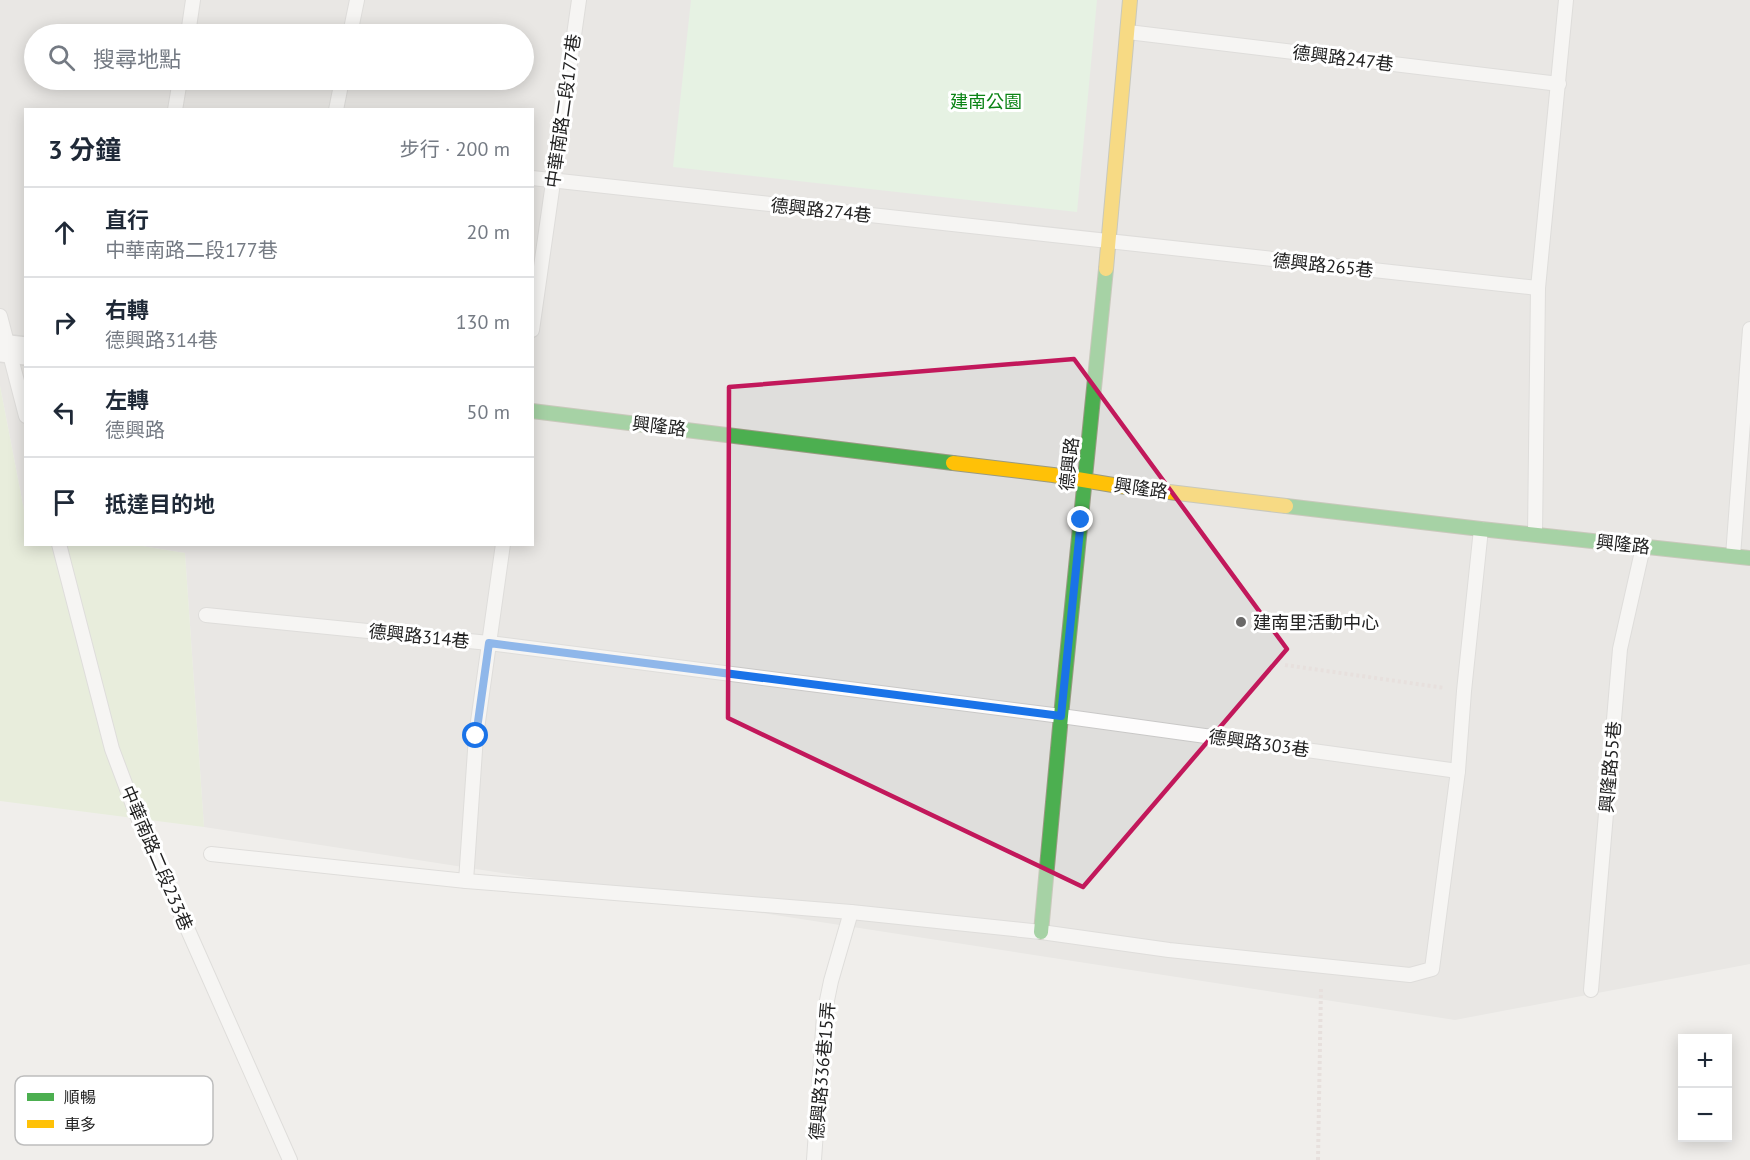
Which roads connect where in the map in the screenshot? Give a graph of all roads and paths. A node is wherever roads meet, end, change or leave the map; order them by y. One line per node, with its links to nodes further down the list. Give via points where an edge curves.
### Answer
1 (193, 0): 6 (lane)
2 (357, 0): 7 (lane)
3 (579, 0): 15 (lane, 中華南路二段177巷)
4 (1130, 0): 8 (street, 德興路)
5 (1566, 0): 9 (lane)
6 (189, 24)
7 (353, 24)
8 (1128, 32): 9 (lane, 德興路247巷); 16 (street, 德興路)
9 (1559, 84): 17 (lane)
10 (178, 90): 12 (lane)
11 (340, 90): 13 (lane)
12 (175, 108)
13 (336, 108)
14 (534, 178): 15 (lane, 德興路274巷)
15 (552, 181): 16 (lane, 德興路274巷); 18 (lane, 中華南路二段177巷)
16 (1109, 241): 17 (lane, 德興路265巷); 24 (street, 德興路)
17 (1538, 288): 26 (lane)
18 (534, 315)
19 (0, 316): 21 (lane)
20 (1750, 329): 30 (lane)
21 (12, 349): 22 (lane)
22 (24, 406)
23 (534, 411): 24 (street, 興隆路)
24 (1086, 479): 25 (street, 興隆路); 36 (street, 德興路)
25 (1481, 529): 26 (street, 興隆路); 35 (lane)
26 (1535, 534): 29 (street, 興隆路)
27 (60, 546): 44 (lane, 中華南路二段233巷, via 112,749 136,813)
28 (503, 546): 33 (lane)
29 (1643, 547): 30 (street, 興隆路); 43 (lane, 興隆路55巷, via 1620,649)
30 (1732, 556): 31 (street, 興隆路)
31 (1750, 558)
32 (206, 615): 33 (lane, 德興路314巷)
33 (489, 643): 36 (lane, 德興路314巷); 39 (lane, via 476,736)
34 (1285, 666): 35 (path)
35 (1464, 691): 37 (lane)
36 (1061, 716): 37 (lane, 德興路303巷); 41 (street, 德興路)
37 (1458, 771): 42 (lane, via 1432,969 1410,975)
38 (211, 854): 39 (lane)
39 (466, 881): 40 (lane)
40 (851, 912): 41 (lane); 45 (lane, 德興路336巷15弄, via 825,1015)
41 (1041, 932): 42 (lane)
42 (1321, 966): 46 (path)
43 (1591, 990)
44 (290, 1160)
45 (814, 1160)
46 (1318, 1160)

